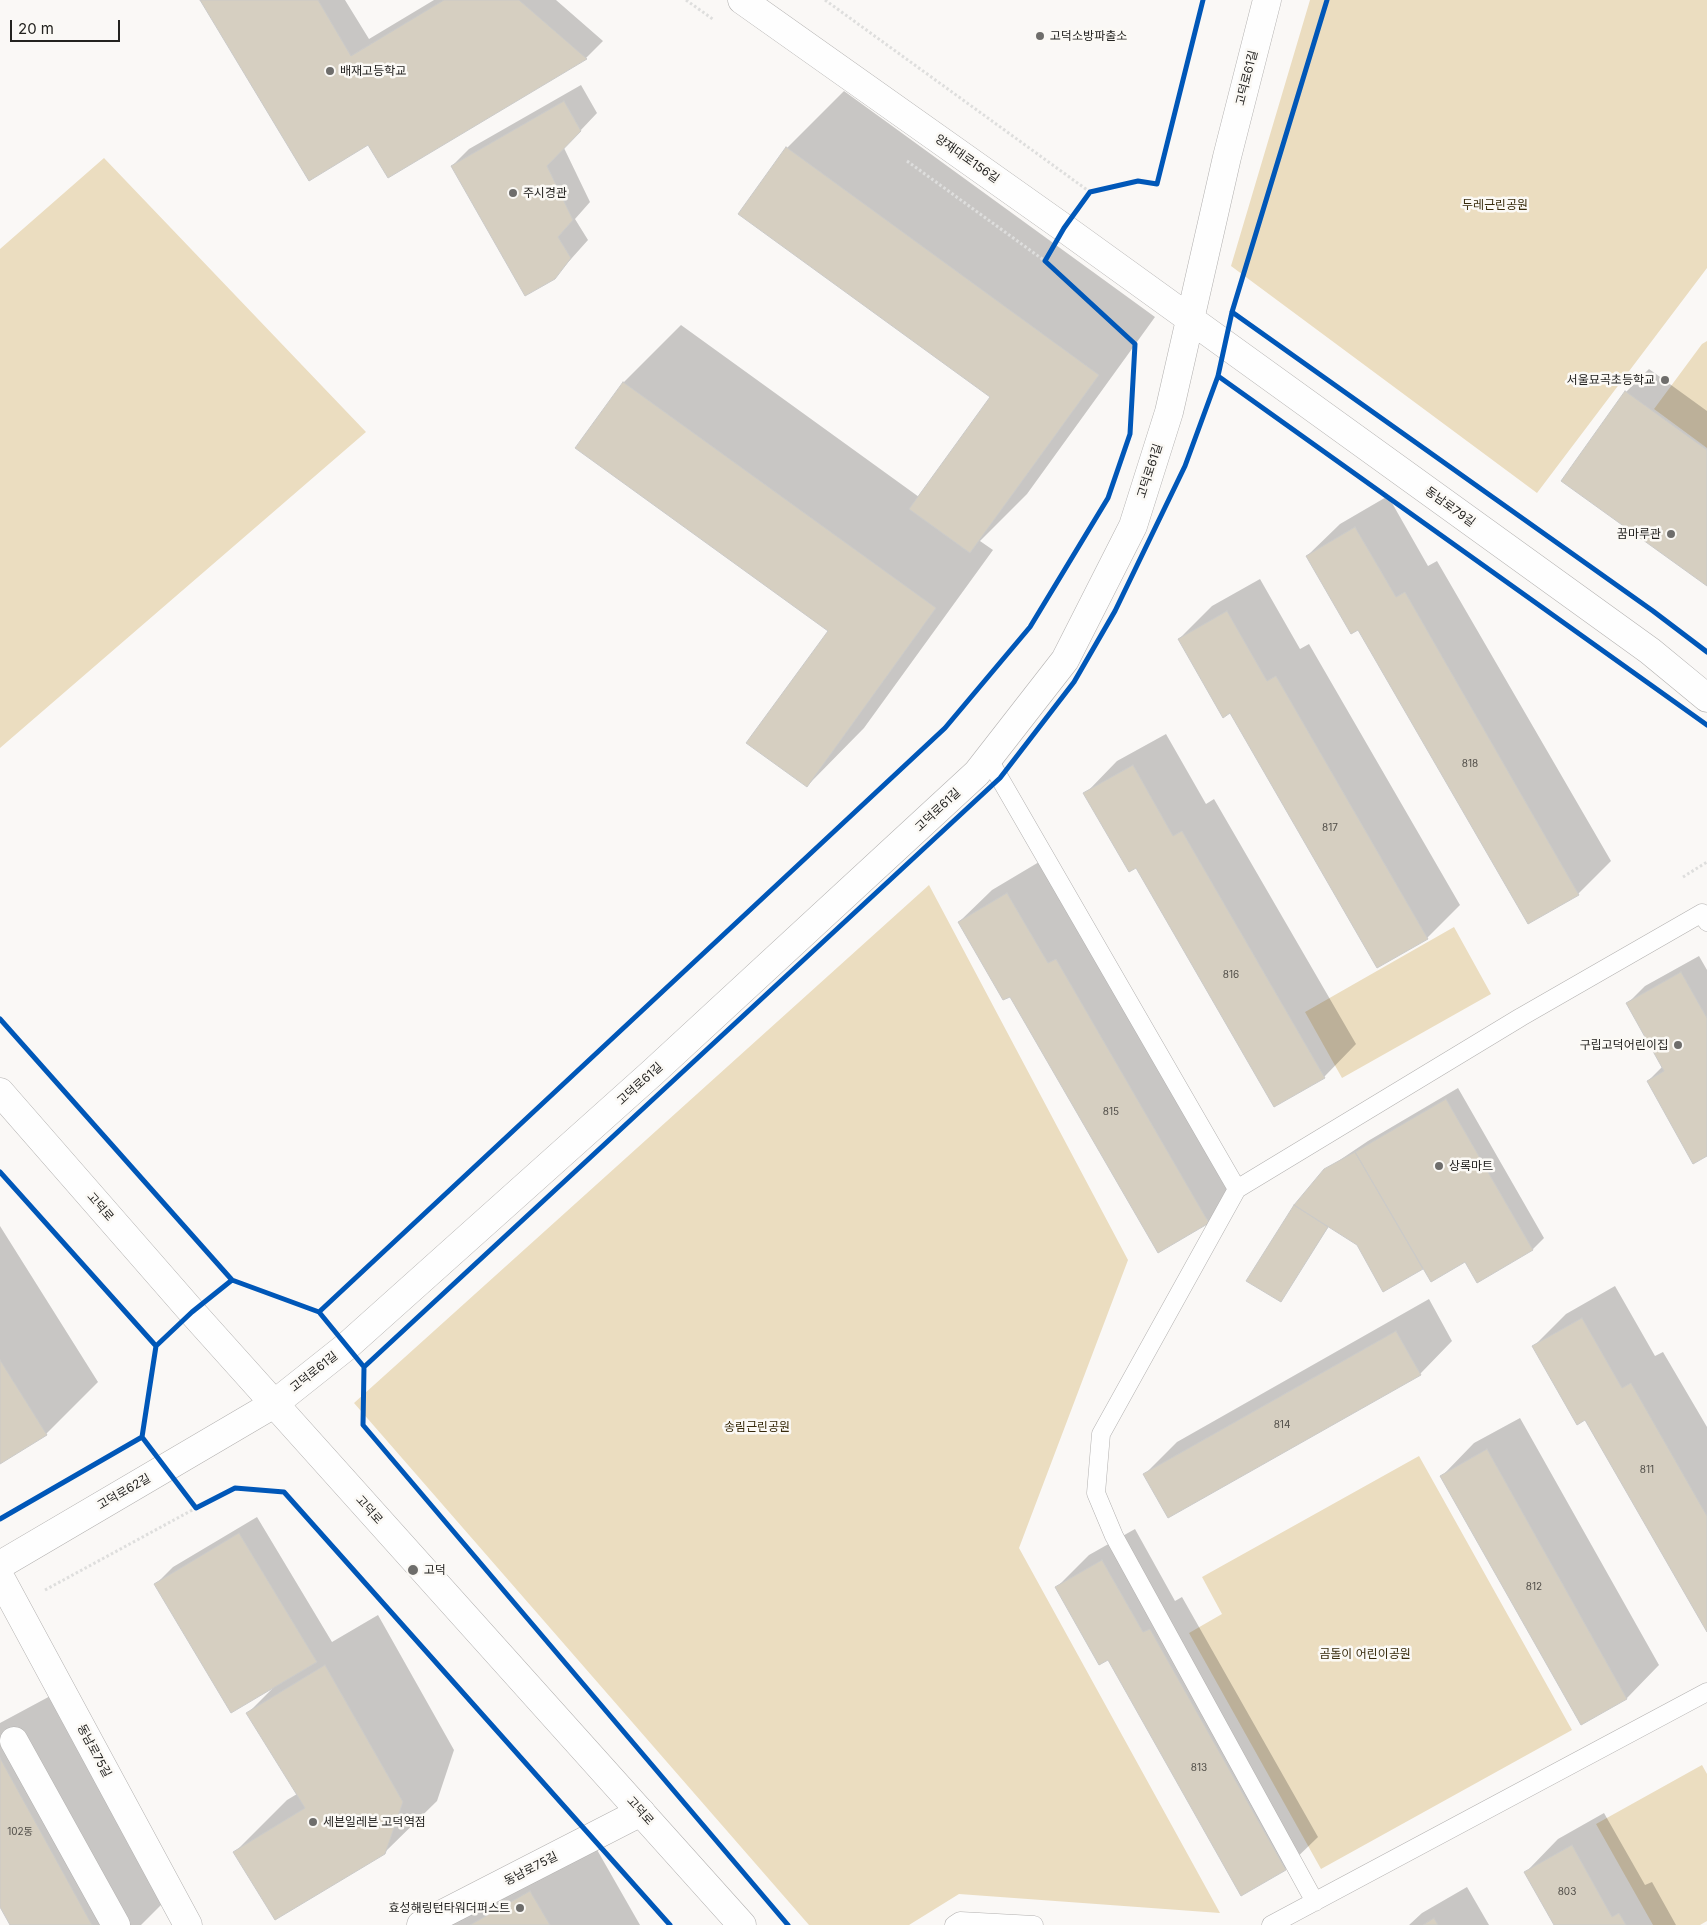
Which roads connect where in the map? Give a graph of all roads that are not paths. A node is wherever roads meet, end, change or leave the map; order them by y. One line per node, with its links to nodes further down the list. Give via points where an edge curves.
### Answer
1 (742, 0): 3 (street, 양재대로156길)
2 (1267, 0): 3 (street, 고덕로61길)
3 (1189, 320): 4 (street, 동남로79길, via 1650,650); 5 (street, 고덕로61길, via 1169,412 1133,526 1065,660)
4 (1707, 698)
5 (988, 758): 8 (lane); 9 (street, 고덕로61길, via 977,773 857,886 652,1073 347,1346)
6 (1707, 922): 8 (lane, via 1702,913)
7 (0, 1092): 9 (street, 고덕로)
8 (1236, 1188): 15 (lane, via 1101,1434 1096,1493 1114,1536)
9 (274, 1404): 10 (street, 고덕로62길); 14 (street, 고덕로)
10 (0, 1565)
11 (0, 1577): 17 (street, 동남로75길)
12 (1707, 1692): 15 (lane)
13 (14, 1741): 16 (street)
14 (641, 1812): 18 (street, 동남로75길); 19 (street, 고덕로)
15 (1315, 1902): 22 (lane)
16 (116, 1925)
17 (188, 1925)
18 (421, 1925)
19 (742, 1925)
20 (954, 1925): 21 (lane, via 960,1921)
21 (1034, 1925)
22 (1271, 1925)

